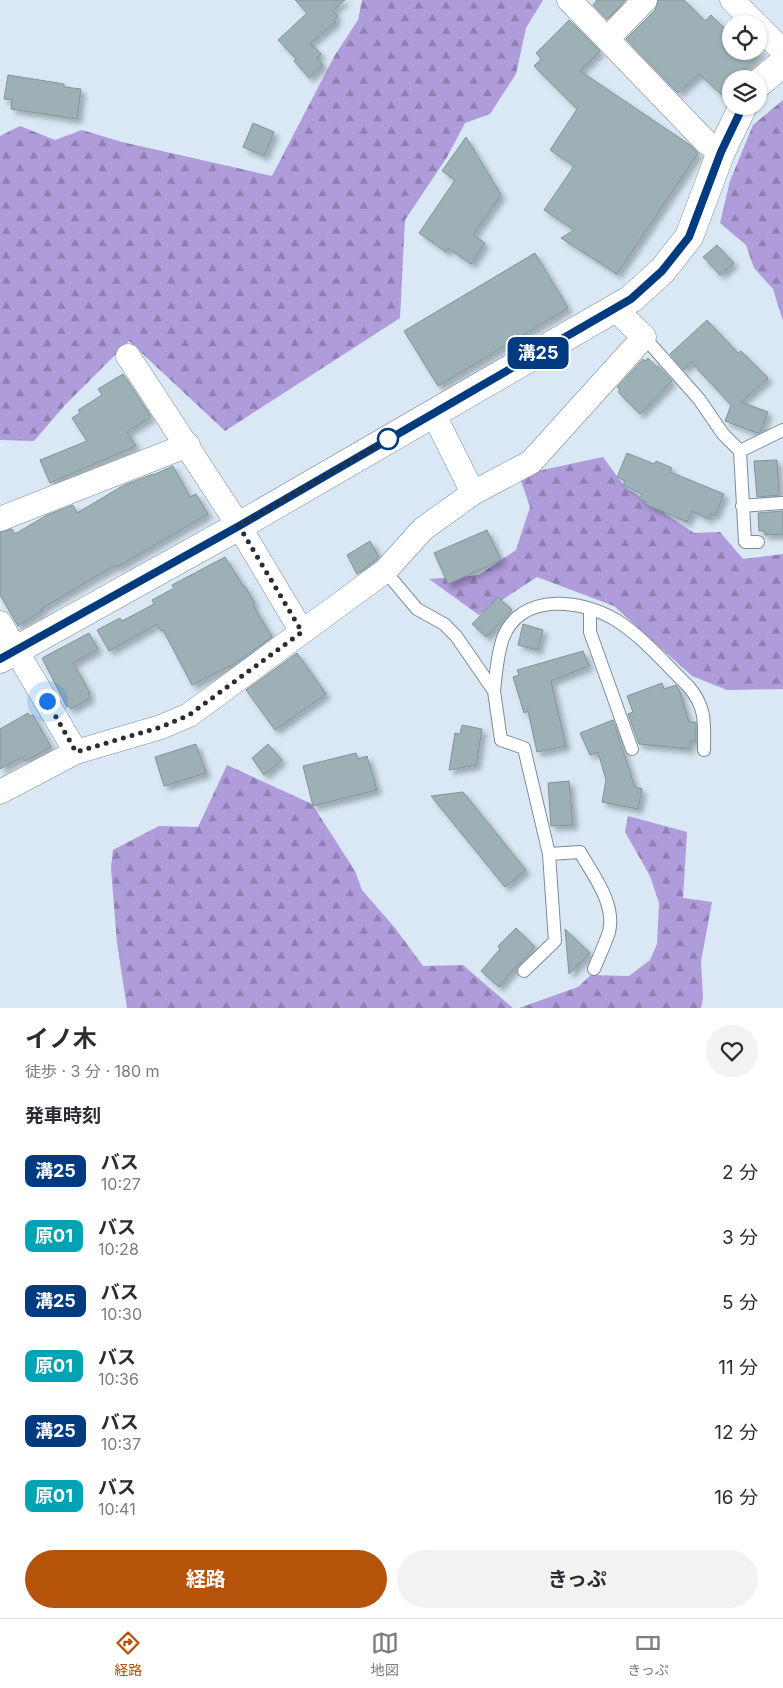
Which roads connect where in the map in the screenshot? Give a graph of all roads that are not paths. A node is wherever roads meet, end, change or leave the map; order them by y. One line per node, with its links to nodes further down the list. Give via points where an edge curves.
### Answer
1 (568, 0): 6 (street)
2 (645, 0): 6 (street)
3 (732, 0): 4 (street)
4 (747, 15)
5 (767, 35): 7 (street)
6 (607, 39): 11 (street, via 706,142)
7 (783, 51)
8 (783, 63): 9 (street)
9 (767, 76)
10 (739, 115): 11 (street)
11 (721, 152): 12 (street, via 689,237 662,271)
12 (615, 309): 13 (street); 15 (street)
13 (644, 337): 18 (lane, via 699,398 723,434); 19 (street, via 530,462)
14 (128, 356): 17 (street)
15 (433, 412): 19 (street); 23 (street)
16 (783, 430): 18 (lane)
17 (188, 445): 22 (street); 23 (street)
18 (740, 450): 21 (lane)
19 (473, 493): 25 (street, via 423,529)
20 (782, 503): 21 (lane)
21 (742, 506): 24 (lane, via 745,542)
22 (0, 519)
23 (239, 526): 28 (street); 29 (street)
24 (758, 542)
25 (385, 571): 28 (street); 30 (lane, via 417,609 444,624 456,636)
26 (590, 609): 30 (lane, via 575,603 541,605 515,619 504,637); 31 (lane, via 590,632); 32 (lane, via 616,620 690,687 700,700 704,716)
27 (0, 623): 29 (street)
28 (302, 632): 33 (street, via 189,715 161,727)
29 (9, 655): 33 (street)
30 (494, 691): 35 (lane, via 501,740 524,748)
31 (632, 749)
32 (704, 750)
33 (76, 752): 34 (street)
34 (0, 792)
35 (549, 854): 36 (lane, via 580,852 606,900 610,914 609,932); 37 (lane, via 555,941)
36 (594, 968)
37 (524, 971)

